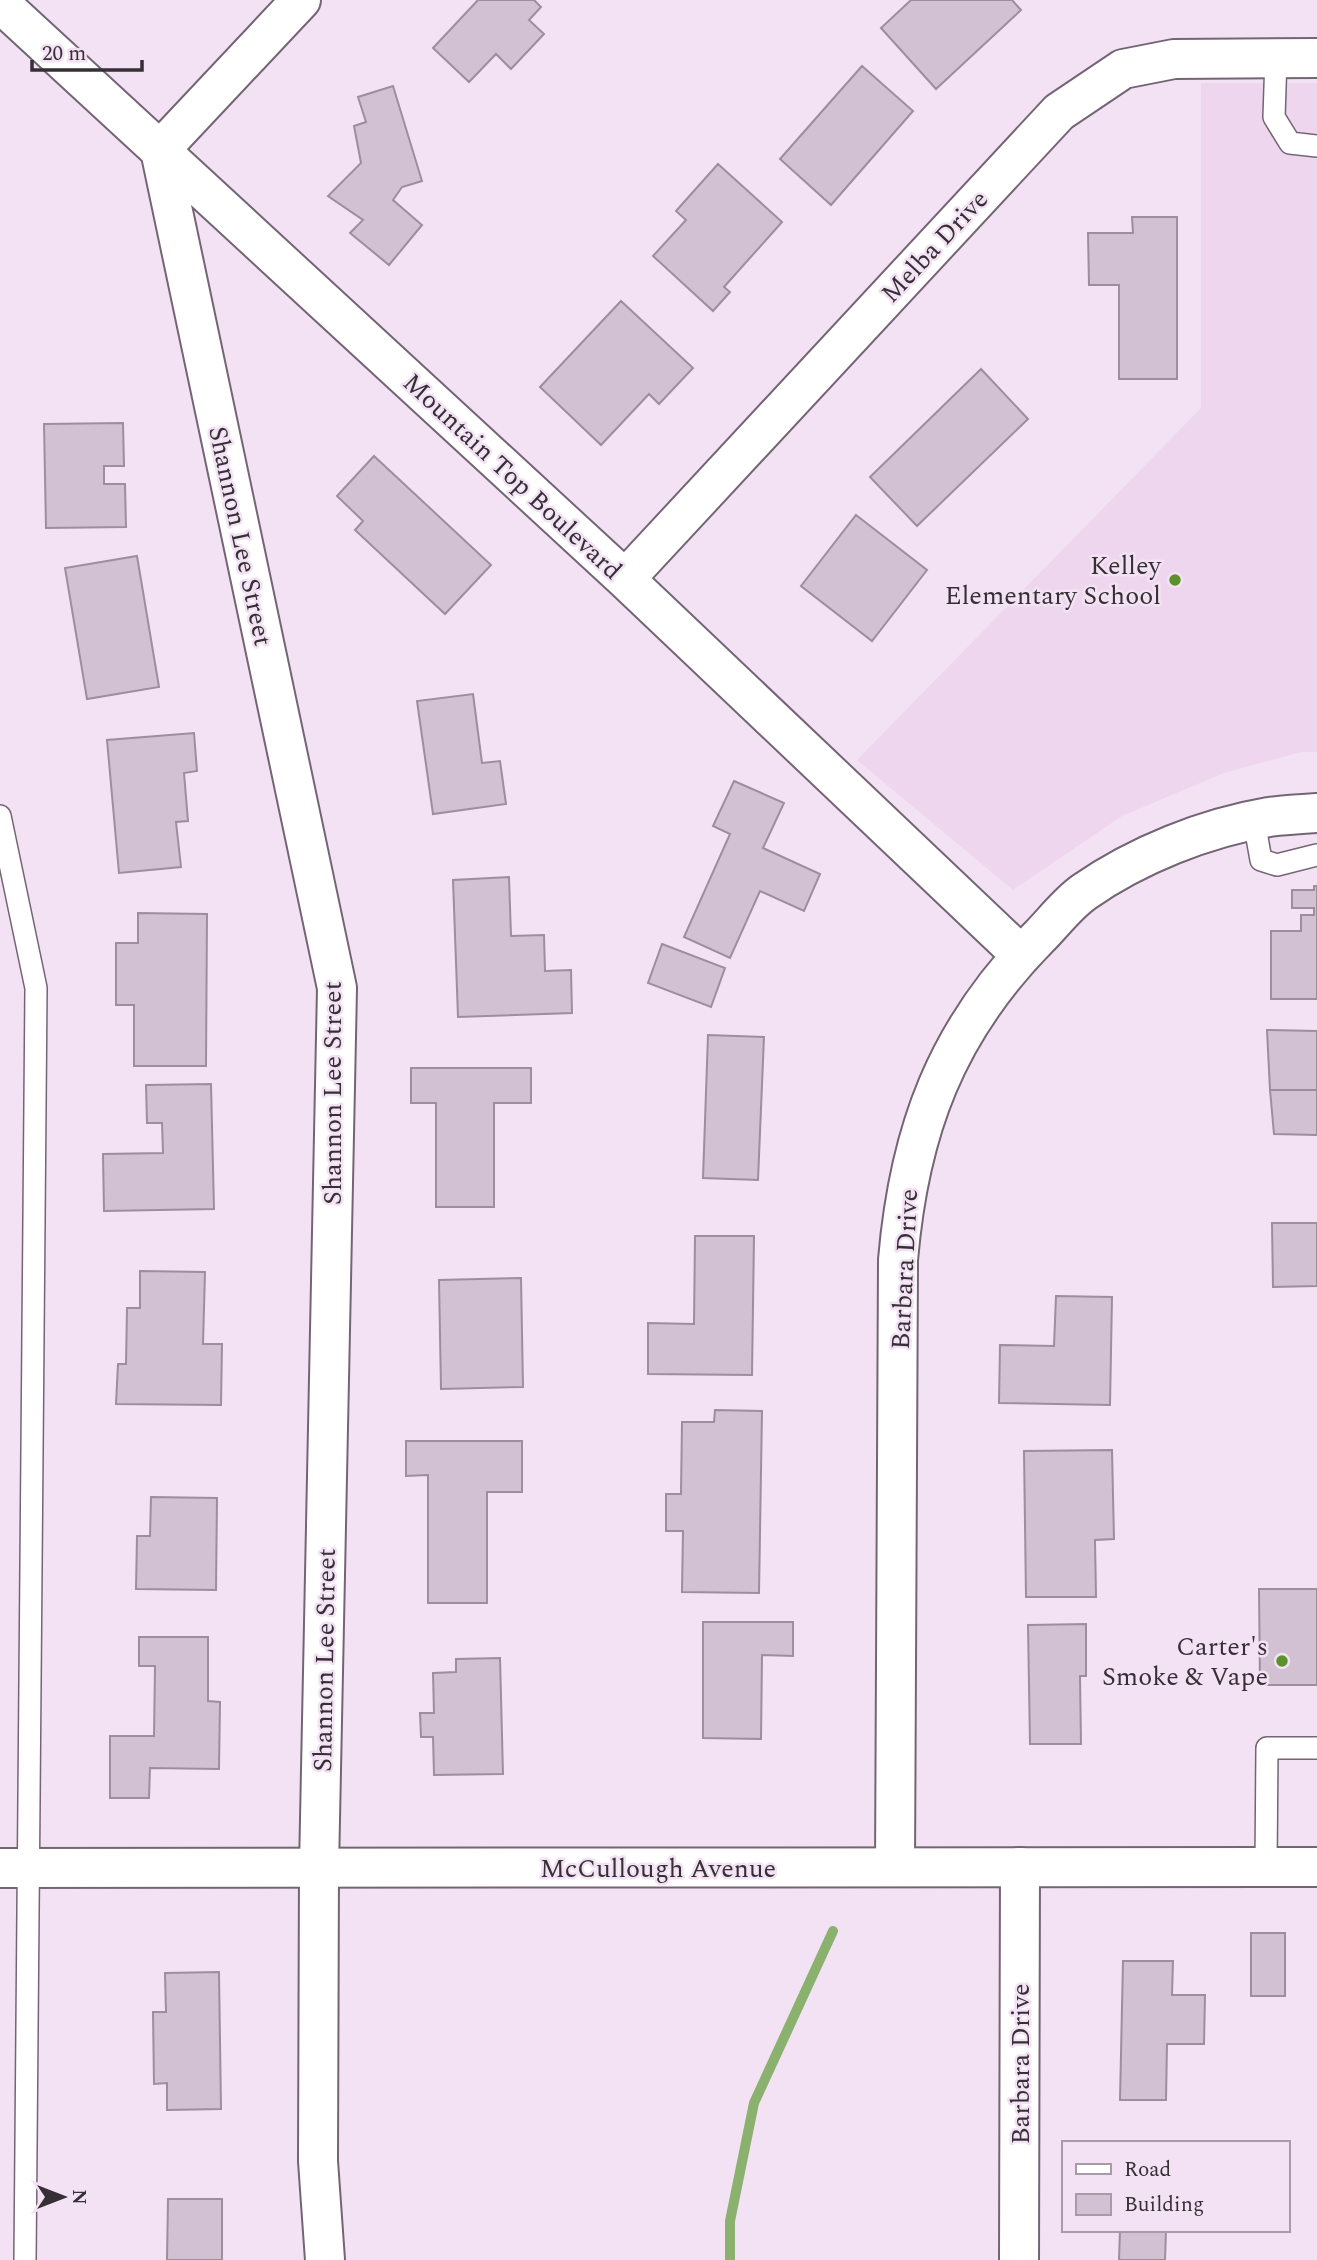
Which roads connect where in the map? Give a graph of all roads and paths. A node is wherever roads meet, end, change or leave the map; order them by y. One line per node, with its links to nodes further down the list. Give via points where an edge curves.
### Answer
1 (301, 0): 6 (street)
2 (0, 3): 6 (street, Mountain Top Boulevard)
3 (1276, 58): 4 (street, Melba Drive); 5 (lane, via 1274,117 1290,143); 7 (street, Melba Drive, via 1174,59 1124,69 1059,111)
4 (1317, 58)
5 (1317, 146)
6 (160, 150): 7 (street, Mountain Top Boulevard); 19 (street, Shannon Lee Street, via 337,988)
7 (625, 579): 12 (street, Mountain Top Boulevard)
8 (1317, 813): 10 (street, Barbara Drive)
9 (0, 816): 18 (lane, via 36,988)
10 (1254, 821): 11 (lane, via 1261,860 1277,864); 12 (street, Barbara Drive, via 1172,846 1125,867 1082,893)
11 (1317, 855)
12 (1021, 955): 14 (street, Barbara Drive, via 972,1020 947,1064 912,1160 903,1209 898,1260)
13 (1317, 1748): 16 (lane, via 1267,1748)
14 (895, 1867): 15 (street, McCullough Avenue); 19 (street, McCullough Avenue)
15 (1020, 1867): 16 (street, McCullough Avenue); 22 (street, Barbara Drive)
16 (1266, 1867): 17 (street, McCullough Avenue)
17 (1317, 1867)
18 (14, 1868): 19 (street, McCullough Avenue); 20 (lane)
19 (320, 1868): 21 (street, Shannon Lee Street, via 318,2161)
20 (25, 2260)
21 (325, 2260)
22 (1019, 2260)

